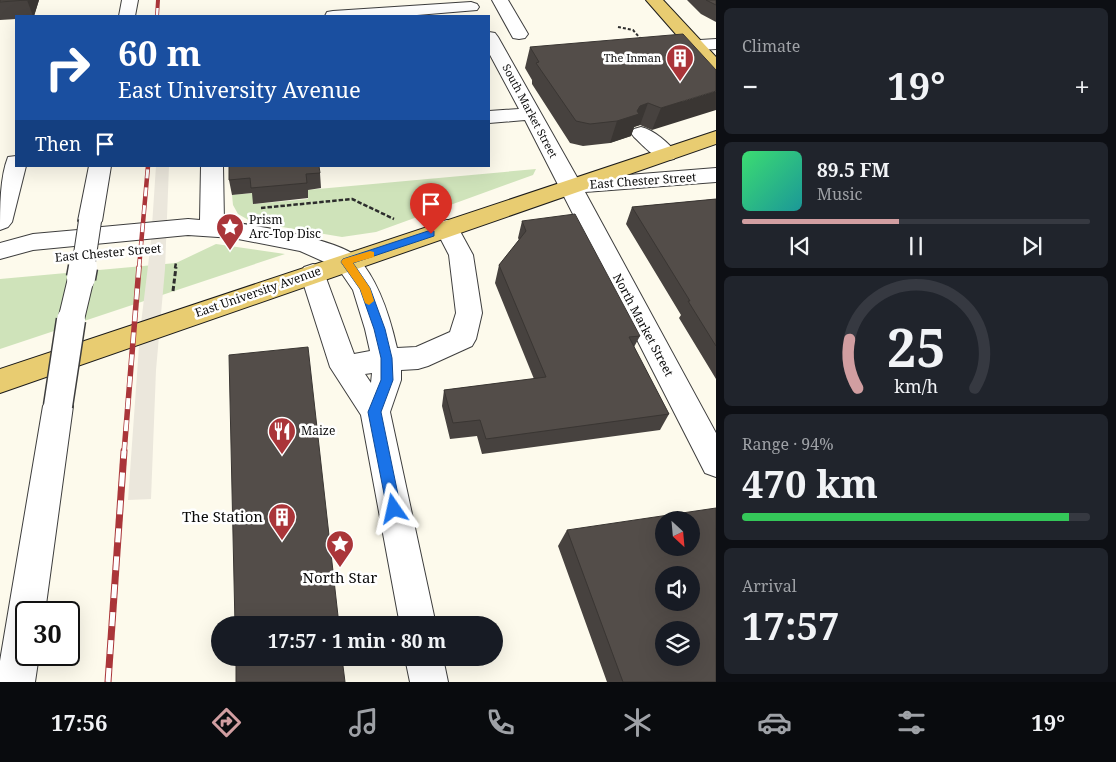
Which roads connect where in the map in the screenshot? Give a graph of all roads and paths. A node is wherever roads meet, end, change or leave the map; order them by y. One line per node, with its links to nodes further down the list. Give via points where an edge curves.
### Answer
1 (130, 0): 5 (street)
2 (500, 0): 8 (street, via 518,32)
3 (654, 0): 12 (main road)
4 (472, 8): 6 (street)
5 (127, 15)
6 (350, 15)
7 (618, 27): 10 (path, via 633,30)
8 (490, 32)
9 (490, 38): 13 (street, South Market Street)
10 (646, 43): 12 (street)
11 (716, 44): 12 (street)
12 (695, 46): 14 (main road)
13 (504, 59): 15 (street, South Market Street)
14 (716, 68)
15 (532, 114): 16 (street); 24 (street, South Market Street)
16 (490, 117)
17 (641, 133): 19 (street)
18 (716, 136): 19 (main road, East University Avenue)
19 (666, 154): 24 (main road, East University Avenue)
20 (15, 166): 29 (street)
21 (100, 167): 43 (street, bridge, via 71,320)
22 (212, 167): 31 (street)
23 (716, 175): 24 (street, East Chester Street)
24 (571, 186): 30 (main road, East University Avenue); 42 (street, North Market Street)
25 (280, 201): 26 (path)
26 (282, 206): 27 (path); 28 (path, via 352,199)
27 (254, 209)
28 (394, 219)
29 (0, 222)
30 (447, 228): 34 (main road, East University Avenue); 38 (street, via 461,255 469,313 462,339 418,358)
31 (212, 229): 32 (street, East Chester Street, via 188,227 32,242); 33 (street, East Chester Street, via 186,246 24,262); 34 (street, East Chester Street, via 234,230 304,244)
32 (0, 251)
33 (0, 256)
34 (347, 262): 36 (main road, East University Avenue); 38 (street, via 365,288 380,329)
35 (176, 263): 37 (path)
36 (313, 273): 39 (street); 40 (main road, East University Avenue)
37 (173, 291)
38 (386, 358): 39 (street); 41 (street, via 387,380)
39 (344, 367): 41 (street)
40 (0, 381)
41 (374, 412): 44 (street)
42 (713, 451)
43 (28, 601)
44 (416, 616)
45 (18, 666): 47 (street)
46 (426, 666): 48 (street)
47 (16, 682)
48 (429, 682)

